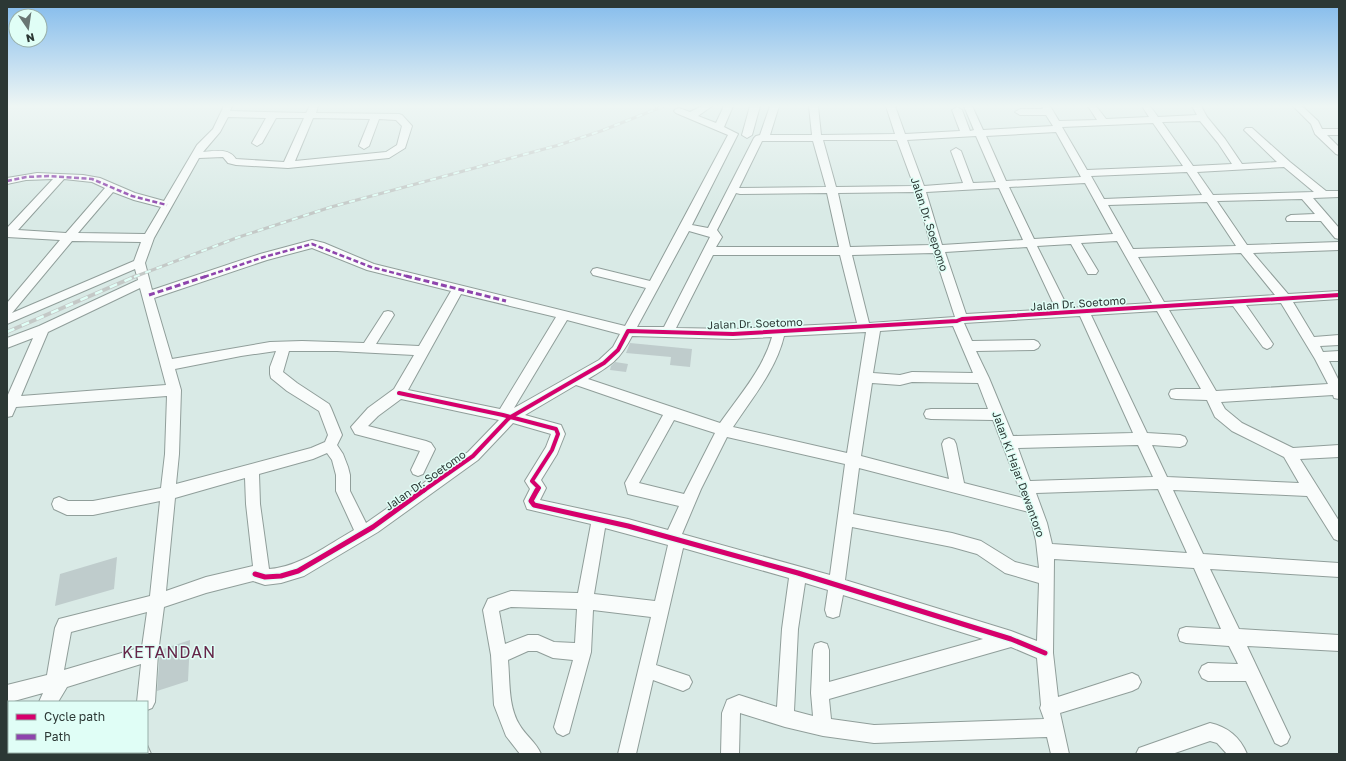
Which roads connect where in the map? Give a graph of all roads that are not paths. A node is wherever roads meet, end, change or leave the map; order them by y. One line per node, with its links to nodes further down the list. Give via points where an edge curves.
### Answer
1 (205, 142): 18 (street)
2 (299, 142): 20 (street)
3 (366, 142): 15 (street)
4 (403, 142): 20 (street, via 402,146 389,156)
5 (730, 142): 40 (street)
6 (760, 142): 41 (street)
7 (818, 142): 30 (street)
8 (903, 142): 29 (street, Jalan Dr. Soepomo)
9 (984, 142): 26 (street)
10 (1066, 142): 24 (street)
11 (1171, 142): 22 (street)
12 (1222, 142): 21 (street)
13 (1262, 142): 19 (street)
14 (1328, 142): 17 (street)
15 (364, 146)
16 (956, 151): 28 (street)
17 (1339, 152)
18 (196, 155): 20 (street, via 225,154 232,161); 37 (street)
19 (1286, 164): 21 (street); 32 (street)
20 (288, 165)
21 (1239, 167): 22 (street)
22 (1190, 169): 24 (street); 35 (street)
23 (61, 177): 25 (street, via 35,176); 27 (street, via 93,179); 42 (street)
24 (1085, 177): 26 (street); 36 (street)
25 (7, 181)
26 (1002, 184): 28 (street); 48 (street)
27 (112, 186): 37 (street, via 120,191); 44 (street)
28 (969, 186): 29 (street)
29 (920, 189): 30 (street); 50 (street, Jalan Dr. Soepomo)
30 (832, 190): 31 (street); 53 (street)
31 (740, 191)
32 (1323, 194): 33 (street); 34 (street)
33 (1339, 194)
34 (1305, 195): 35 (street); 38 (street)
35 (1209, 198): 36 (street); 51 (street)
36 (1100, 202): 45 (street)
37 (167, 205): 46 (street)
38 (1324, 217): 39 (street); 43 (street)
39 (1291, 219)
40 (686, 226): 41 (street); 59 (street)
41 (711, 232): 52 (street, via 716,238)
42 (8, 233): 44 (street)
43 (1339, 236)
44 (67, 237): 46 (street); 66 (street)
45 (1120, 237): 47 (street); 54 (street)
46 (148, 238): 55 (street)
47 (1074, 240): 48 (street); 56 (street)
48 (1031, 243): 50 (street); 68 (street)
49 (1339, 246): 51 (street)
50 (938, 249): 53 (street); 72 (street, Jalan Dr. Soepomo)
51 (1244, 249): 54 (street); 63 (street)
52 (709, 251): 53 (street); 76 (street)
53 (845, 251): 74 (street)
54 (1130, 253): 65 (street)
55 (140, 262): 58 (street); 71 (street)
56 (1092, 271)
57 (597, 272): 59 (street)
58 (145, 281): 61 (street); 73 (street)
59 (653, 286): 75 (street)
60 (457, 290): 61 (street, via 371,267 312,244); 70 (street); 86 (street)
61 (149, 295): 89 (street)
62 (1339, 295): 63 (street, Jalan Dr. Soetomo)
63 (1285, 298): 64 (street, Jalan Dr. Soetomo); 79 (street)
64 (1237, 302): 65 (street, Jalan Dr. Soetomo); 81 (street)
65 (1160, 306): 67 (street, Jalan Dr. Soetomo); 97 (street)
66 (7, 311)
67 (1084, 312): 68 (street, Jalan Dr. Soetomo); 104 (street)
68 (1064, 313): 72 (street, Jalan Dr. Soetomo)
69 (388, 315): 85 (street)
70 (563, 316): 75 (street); 102 (street)
71 (7, 320)
72 (959, 320): 74 (street, Jalan Dr. Soetomo); 84 (street, Jalan Ki Hajar Dewantoro)
73 (43, 328): 80 (street); 98 (street)
74 (869, 328): 77 (street, Jalan Dr. Soetomo); 90 (street)
75 (628, 331): 76 (street, Jalan Dr. Soetomo); 92 (street, Jalan Dr. Soetomo, via 614,355)
76 (668, 332): 77 (street, Jalan Dr. Soetomo)
77 (779, 332): 103 (street, via 774,351 758,379)
78 (1339, 340): 79 (street)
79 (1311, 342): 87 (street)
80 (7, 343)
81 (1267, 344)
82 (1034, 345): 84 (street)
83 (285, 346): 85 (street); 89 (street); 108 (street, via 279,357 276,374 324,408 335,435)
84 (968, 346): 91 (street, Jalan Ki Hajar Dewantoro)
85 (367, 348): 86 (street)
86 (422, 351): 95 (street)
87 (1320, 356): 88 (street); 94 (street)
88 (1339, 356)
89 (168, 365): 93 (street)
90 (866, 377): 91 (street, via 900,380 912,377); 111 (street)
91 (983, 378): 101 (street, Jalan Ki Hajar Dewantoro)
92 (576, 380): 99 (street); 102 (street, Jalan Dr. Soetomo)
93 (174, 390): 98 (street); 118 (street)
94 (1338, 390): 97 (street)
95 (399, 393): 102 (street); 113 (street, via 360,424 358,429 426,447 428,449)
96 (1176, 394): 97 (street)
97 (1211, 396): 110 (street, via 1220,413 1237,427)
98 (9, 407)
99 (664, 410)
100 (931, 414): 101 (street)
101 (998, 415): 106 (street, Jalan Ki Hajar Dewantoro)
102 (506, 417): 123 (street, via 552,427 558,432 552,450 532,482 539,488 531,501 532,504); 124 (street, Jalan Dr. Soetomo, via 473,456)
103 (723, 430): 111 (street); 119 (street); 119 (street, via 671,412 632,483 633,489)
104 (1142, 439): 105 (street); 106 (street); 114 (street)
105 (1180, 441)
106 (1009, 442): 116 (street, Jalan Ki Hajar Dewantoro)
107 (949, 444): 115 (street)
108 (330, 446): 112 (street); 124 (street, via 341,467 343,491)
109 (1339, 452): 110 (street)
110 (1292, 454): 117 (street, via 1293,461)
111 (853, 460): 115 (street); 122 (street)
112 (252, 470): 118 (street); 130 (street)
113 (418, 470)
114 (1163, 483): 116 (street); 117 (street); 128 (street)
115 (958, 487): 121 (street)
116 (1026, 487): 121 (street, Jalan Ki Hajar Dewantoro)
117 (1311, 490): 125 (street)
118 (168, 493): 120 (street, via 93,508 67,508); 135 (street)
119 (688, 501): 126 (street)
120 (59, 504)
121 (1034, 507): 127 (street, Jalan Ki Hajar Dewantoro)
122 (846, 519): 132 (street, via 981,548 1011,568); 133 (street)
123 (599, 521): 126 (street); 134 (street)
124 (363, 533): 130 (street, Jalan Dr. Soetomo, via 298,571 265,577)
125 (1339, 534)
126 (675, 539): 131 (street); 136 (street)
127 (1045, 551): 128 (street); 132 (street, Jalan Ki Hajar Dewantoro)
128 (1198, 561): 129 (street); 139 (street)
129 (1339, 570)
130 (258, 573): 135 (street, Jalan Dr. Soetomo, via 206,585)
131 (798, 573): 133 (street); 158 (street, via 790,629)
132 (1046, 577): 144 (street, Jalan Ki Hajar Dewantoro)
133 (837, 585): 137 (street); 140 (street)
134 (584, 601): 136 (street); 143 (street); 146 (street, via 511,599 494,605 491,610)
135 (157, 602): 145 (street); 150 (street, Jalan Dr. Soetomo, via 65,625)
136 (661, 610): 147 (street)
137 (833, 610)
138 (1186, 635): 139 (street)
139 (1234, 638): 141 (street); 149 (street)
140 (1010, 639): 144 (street); 153 (street)
141 (1339, 643)
142 (821, 650): 153 (street)
143 (583, 652): 146 (street, via 553,650 538,643 528,643); 159 (street)
144 (1045, 652): 157 (street, Jalan Ki Hajar Dewantoro)
145 (150, 653): 150 (street); 156 (street)
146 (499, 655): 163 (street, via 503,705 512,730)
147 (647, 670): 151 (street); 164 (street)
148 (1208, 672): 149 (street)
149 (1250, 673): 162 (street)
150 (57, 681): 154 (street); 155 (street)
151 (683, 682)
152 (1132, 682): 157 (street)
153 (820, 693): 160 (street)
154 (7, 694)
155 (48, 701)
156 (146, 701)
157 (1049, 708): 161 (street, Jalan Ki Hajar Dewantoro)
158 (785, 718): 160 (street); 165 (street, via 739,704 733,706)
159 (563, 727)
160 (823, 727): 161 (street, via 874,734)
161 (1054, 728): 166 (street, Jalan Ki Hajar Dewantoro)
162 (1281, 738)
163 (532, 754)
164 (628, 754)
165 (730, 754)
166 (1060, 754)
167 (1145, 754): 168 (street, via 1210,732 1227,739)
168 (1238, 754)

